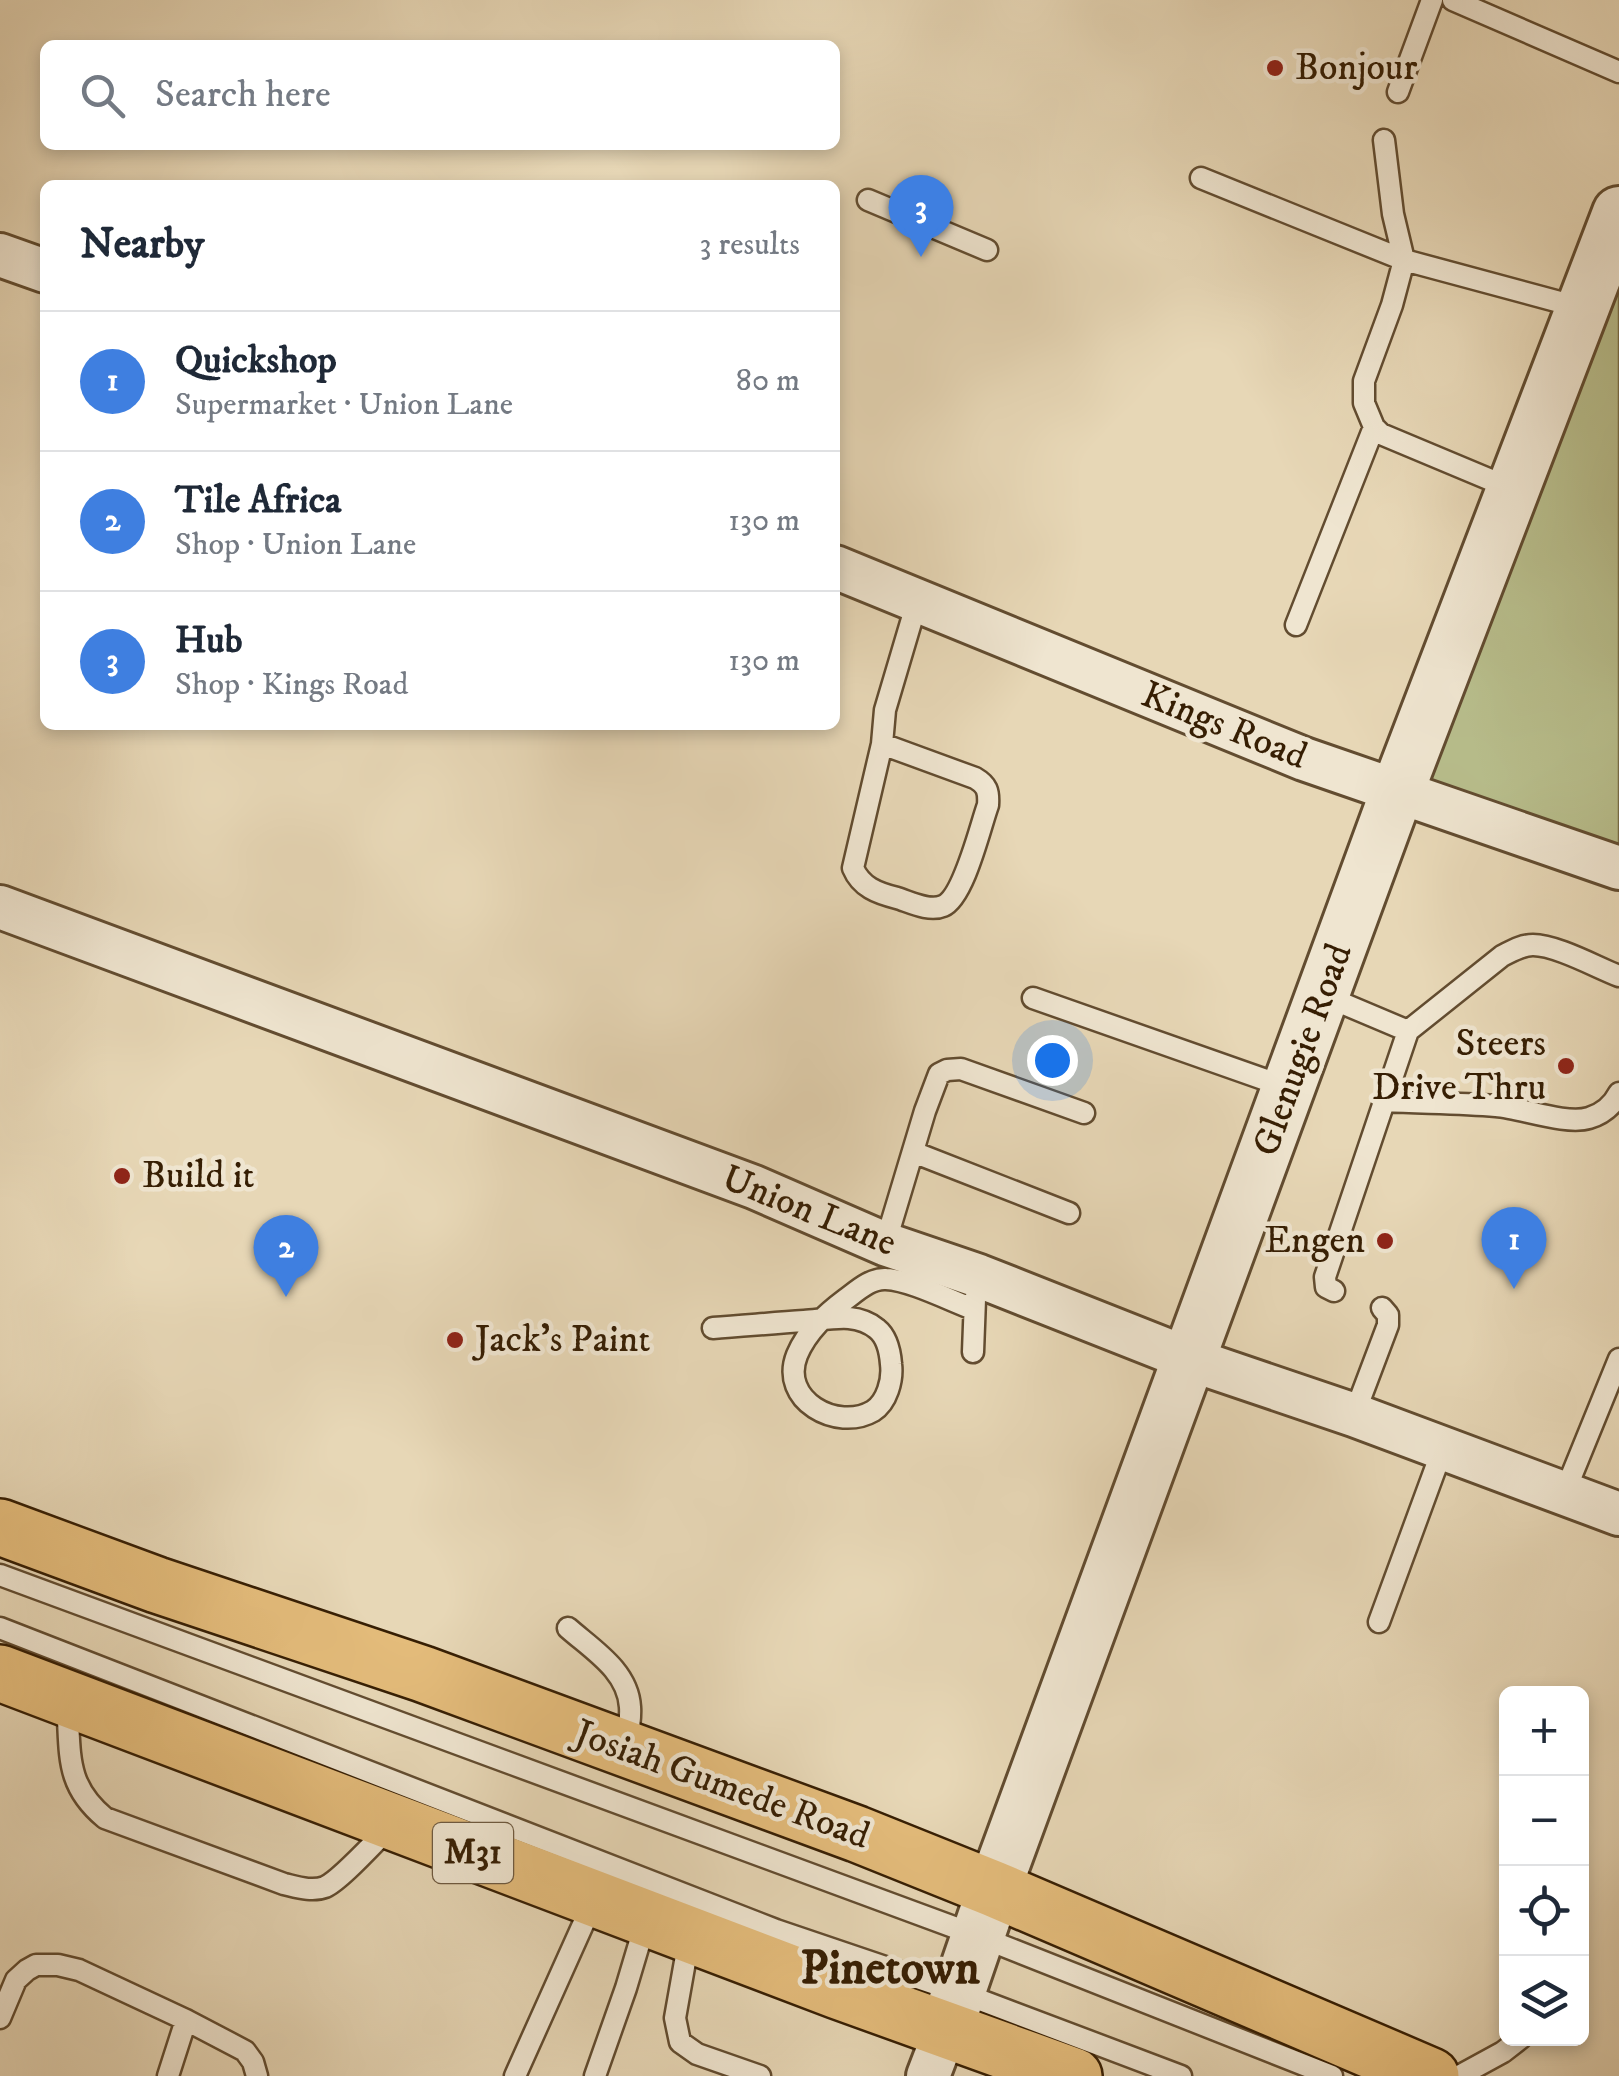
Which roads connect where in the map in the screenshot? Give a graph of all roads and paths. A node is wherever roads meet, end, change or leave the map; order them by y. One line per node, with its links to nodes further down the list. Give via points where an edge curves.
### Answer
1 (1432, 0): 4 (lane)
2 (1453, 0): 3 (lane)
3 (1619, 72)
4 (1398, 92)
5 (1384, 140): 11 (lane)
6 (1201, 178): 11 (lane)
7 (868, 200): 9 (lane)
8 (1618, 217): 13 (street, Glenugie Road)
9 (986, 250)
10 (0, 255): 12 (street)
11 (1404, 260): 13 (lane); 14 (lane, via 1364,381)
12 (40, 269)
13 (1583, 308): 15 (street, Glenugie Road)
14 (1374, 427): 15 (lane); 18 (lane)
15 (1514, 490): 20 (street, Glenugie Road)
16 (840, 569): 17 (street, Kings Road)
17 (917, 602): 19 (lane, via 885,710); 20 (street, Kings Road)
18 (1296, 626)
19 (882, 744): 19 (lane, via 975,778 988,792 960,885 942,907 883,894 864,885 853,868)
20 (1397, 792): 21 (street, Kings Road); 24 (street, Glenugie Road)
21 (1619, 868)
22 (0, 907): 33 (street, Union Lane, via 754,1187)
23 (1619, 976): 26 (lane, via 1530,944 1502,956)
24 (1323, 996): 26 (lane); 27 (street, Glenugie Road)
25 (1033, 998): 27 (lane)
26 (1408, 1031): 29 (lane)
27 (1289, 1088): 40 (street, Glenugie Road)
28 (1619, 1093): 29 (lane, via 1604,1111 1576,1120 1498,1106)
29 (1385, 1101): 34 (lane, via 1324,1280)
30 (1084, 1113): 31 (lane, via 953,1068 939,1074)
31 (913, 1152): 32 (lane); 33 (lane)
32 (1069, 1213)
33 (886, 1244): 35 (street, Union Lane)
34 (1334, 1291)
35 (976, 1293): 37 (lane, via 887,1279 868,1283); 39 (lane); 40 (street, Union Lane)
36 (1382, 1308): 43 (lane, via 1388,1325)
37 (819, 1320): 37 (lane, via 850,1318 883,1335 892,1376 873,1410 845,1419 823,1414 796,1386 795,1358); 38 (lane)
38 (712, 1328)
39 (972, 1352)
40 (1189, 1358): 43 (street, Union Lane); 56 (street, Glenugie Road)
41 (1619, 1360): 42 (lane)
42 (1614, 1386): 45 (lane)
43 (1354, 1415): 44 (street, Union Lane)
44 (1443, 1448): 45 (street, Union Lane); 49 (lane)
45 (1564, 1494): 46 (street, Union Lane)
46 (1619, 1514)
47 (0, 1528): 53 (main road, Josiah Gumede Road)
48 (0, 1575): 56 (lane)
49 (1379, 1622)
50 (568, 1628): 53 (lane, via 612,1666 627,1690)
51 (2, 1667): 52 (main road, M31); 60 (lane, via 758,1923)
52 (66, 1699): 54 (main road, M31); 54 (lane, via 79,1791 123,1825 306,1889 338,1878)
53 (626, 1749): 56 (main road, Josiah Gumede Road, via 858,1834)
54 (394, 1823): 55 (main road, M31)
55 (594, 1899): 57 (main road, M31); 64 (lane)
56 (986, 1912): 60 (street, Glenugie Road); 69 (lane); 70 (main road, Josiah Gumede Road)
57 (668, 1927): 60 (main road, M31); 65 (lane, via 626,1988); 66 (lane, via 680,2042)
58 (0, 2018): 59 (lane, via 16,1980 48,1963 79,1970)
59 (186, 2020): 62 (lane); 63 (lane, via 245,2051)
60 (944, 2032): 67 (main road, M31); 68 (lane)
61 (1511, 2046): 71 (lane)
62 (168, 2076)
63 (257, 2076)
64 (515, 2076)
65 (595, 2076)
66 (760, 2076)
67 (1074, 2076)
68 (1181, 2076)
69 (1332, 2076)
70 (1431, 2076)
71 (1459, 2076)

